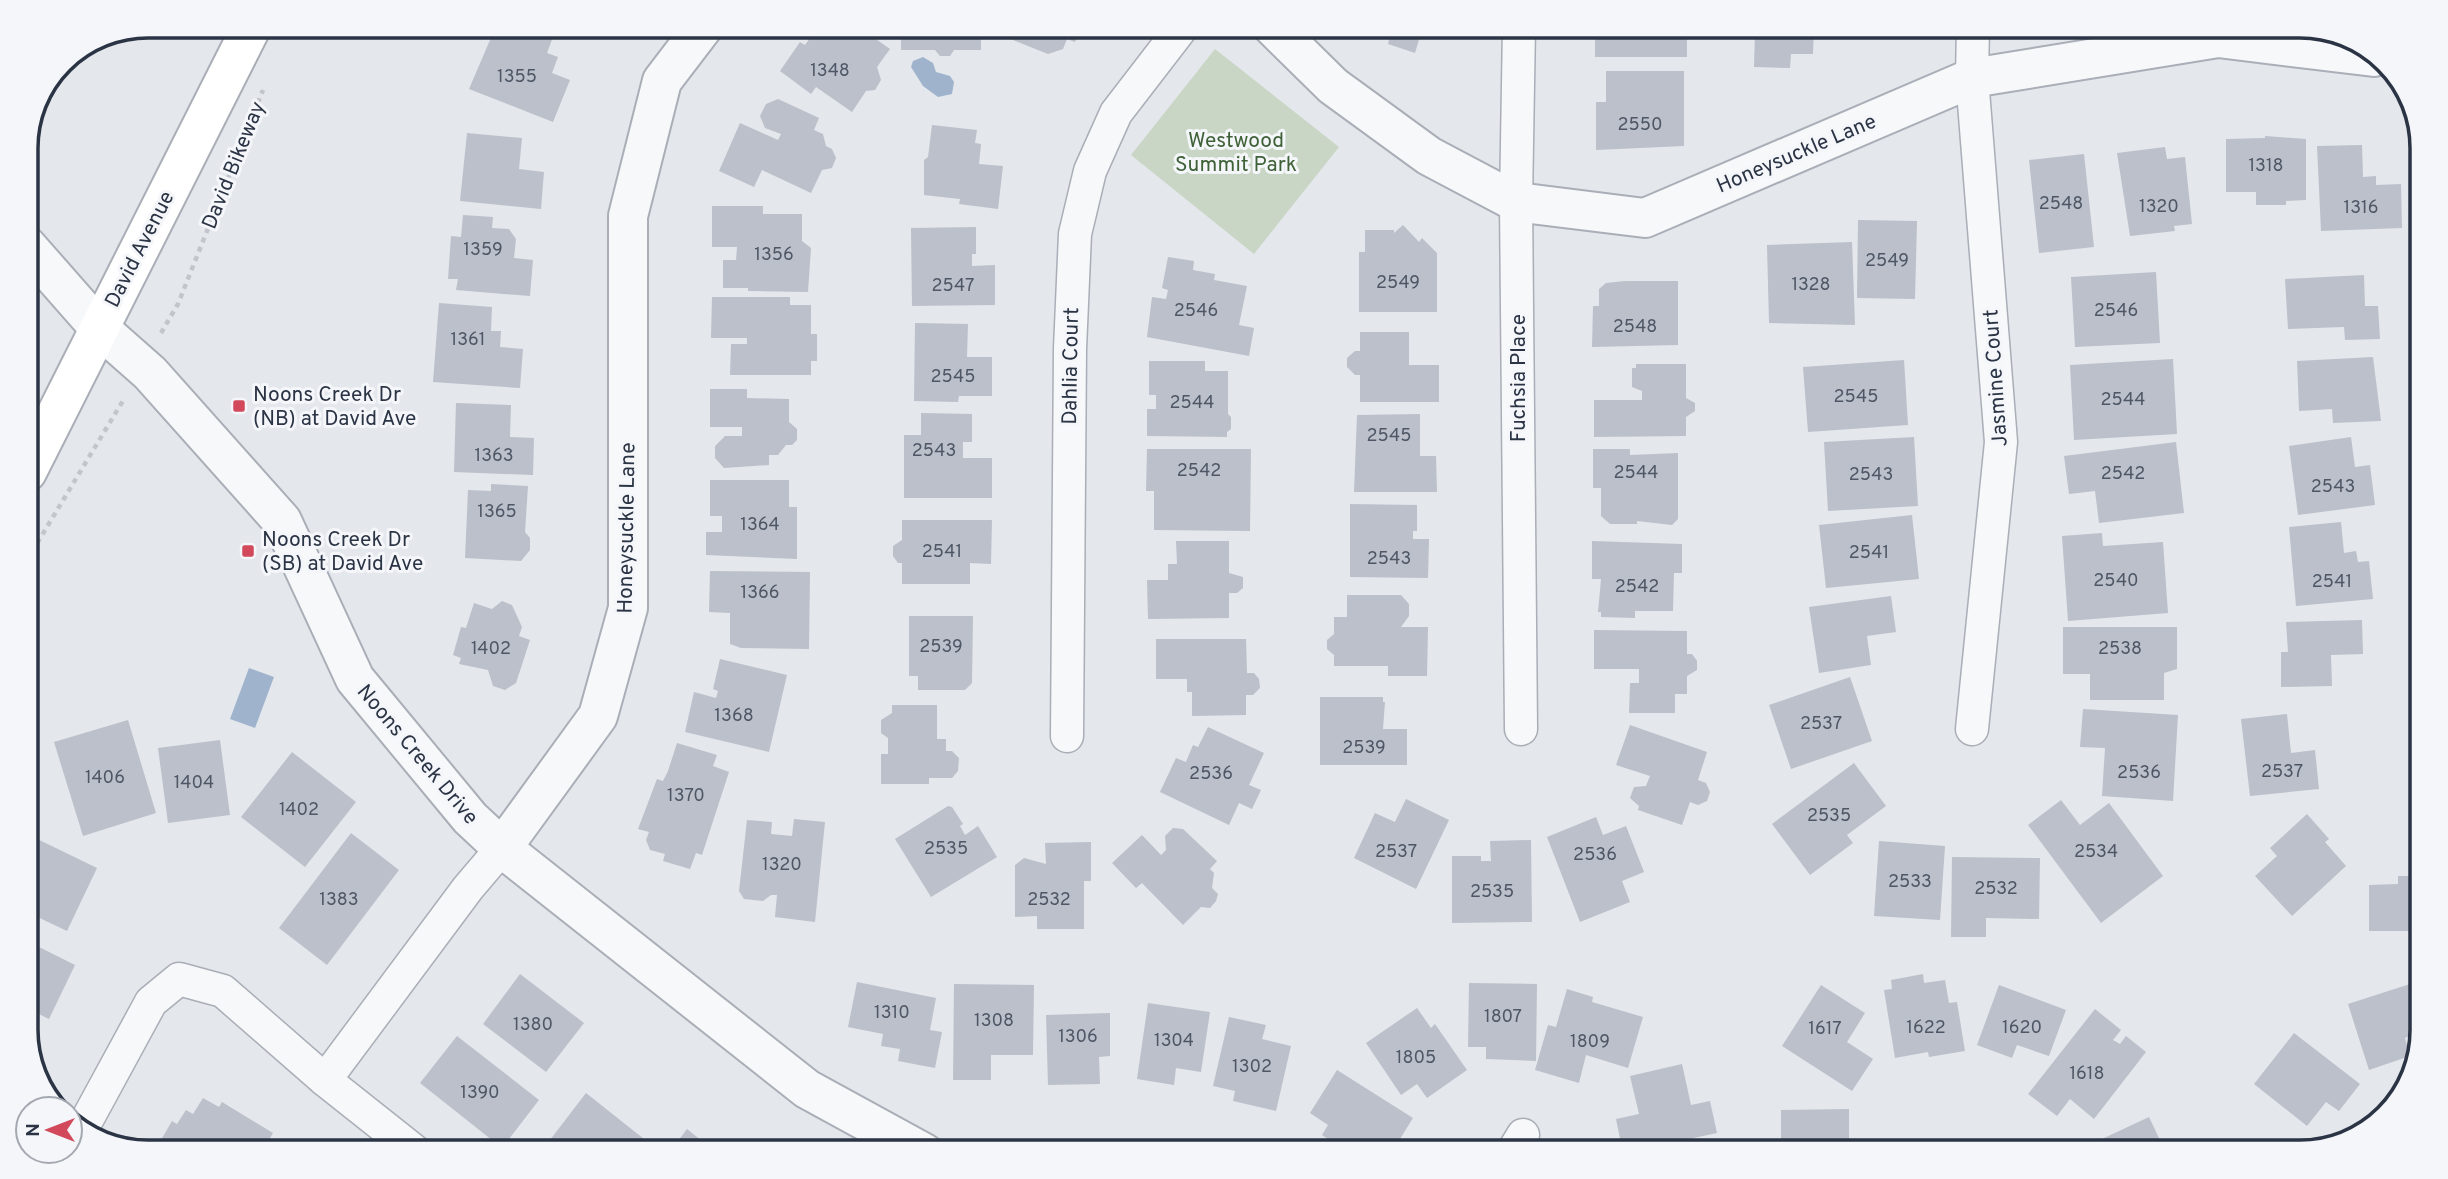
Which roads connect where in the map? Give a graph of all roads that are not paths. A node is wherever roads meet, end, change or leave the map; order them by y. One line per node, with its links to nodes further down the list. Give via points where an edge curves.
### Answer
1 (246, 38): 13 (main road, David Avenue)
2 (695, 38): 18 (street, Honeysuckle Lane, via 662,81 628,216 628,608 598,716)
3 (1173, 38): 17 (street, Dahlia Court, via 1111,122 1090,170 1075,234)
4 (1284, 38): 11 (street, Honeysuckle Lane, via 1333,86 1429,156)
5 (1519, 38): 11 (street, Fuchsia Place)
6 (1973, 38): 10 (street, Jasmine Court)
7 (2218, 38): 9 (street, Honeysuckle Lane)
8 (2218, 38): 10 (street, Honeysuckle Lane)
9 (2357, 55)
10 (1972, 78): 11 (street, Honeysuckle Lane, via 1645,218); 16 (street, Jasmine Court, via 2001,442)
11 (1517, 202): 15 (street, Fuchsia Place)
12 (39, 260): 13 (street, Noons Creek Drive)
13 (99, 328): 14 (main road, David Avenue); 18 (street, Noons Creek Drive, via 150,373 282,521 355,679 470,818)
14 (39, 446)
15 (1521, 729)
16 (1972, 729)
17 (1067, 736)
18 (502, 848): 19 (street, Honeysuckle Lane); 22 (street, Noons Creek Drive, via 807,1089)
19 (325, 1080): 20 (street, via 223,990 179,979 151,1002); 21 (street)
20 (86, 1121)
21 (401, 1140)
22 (900, 1140)

